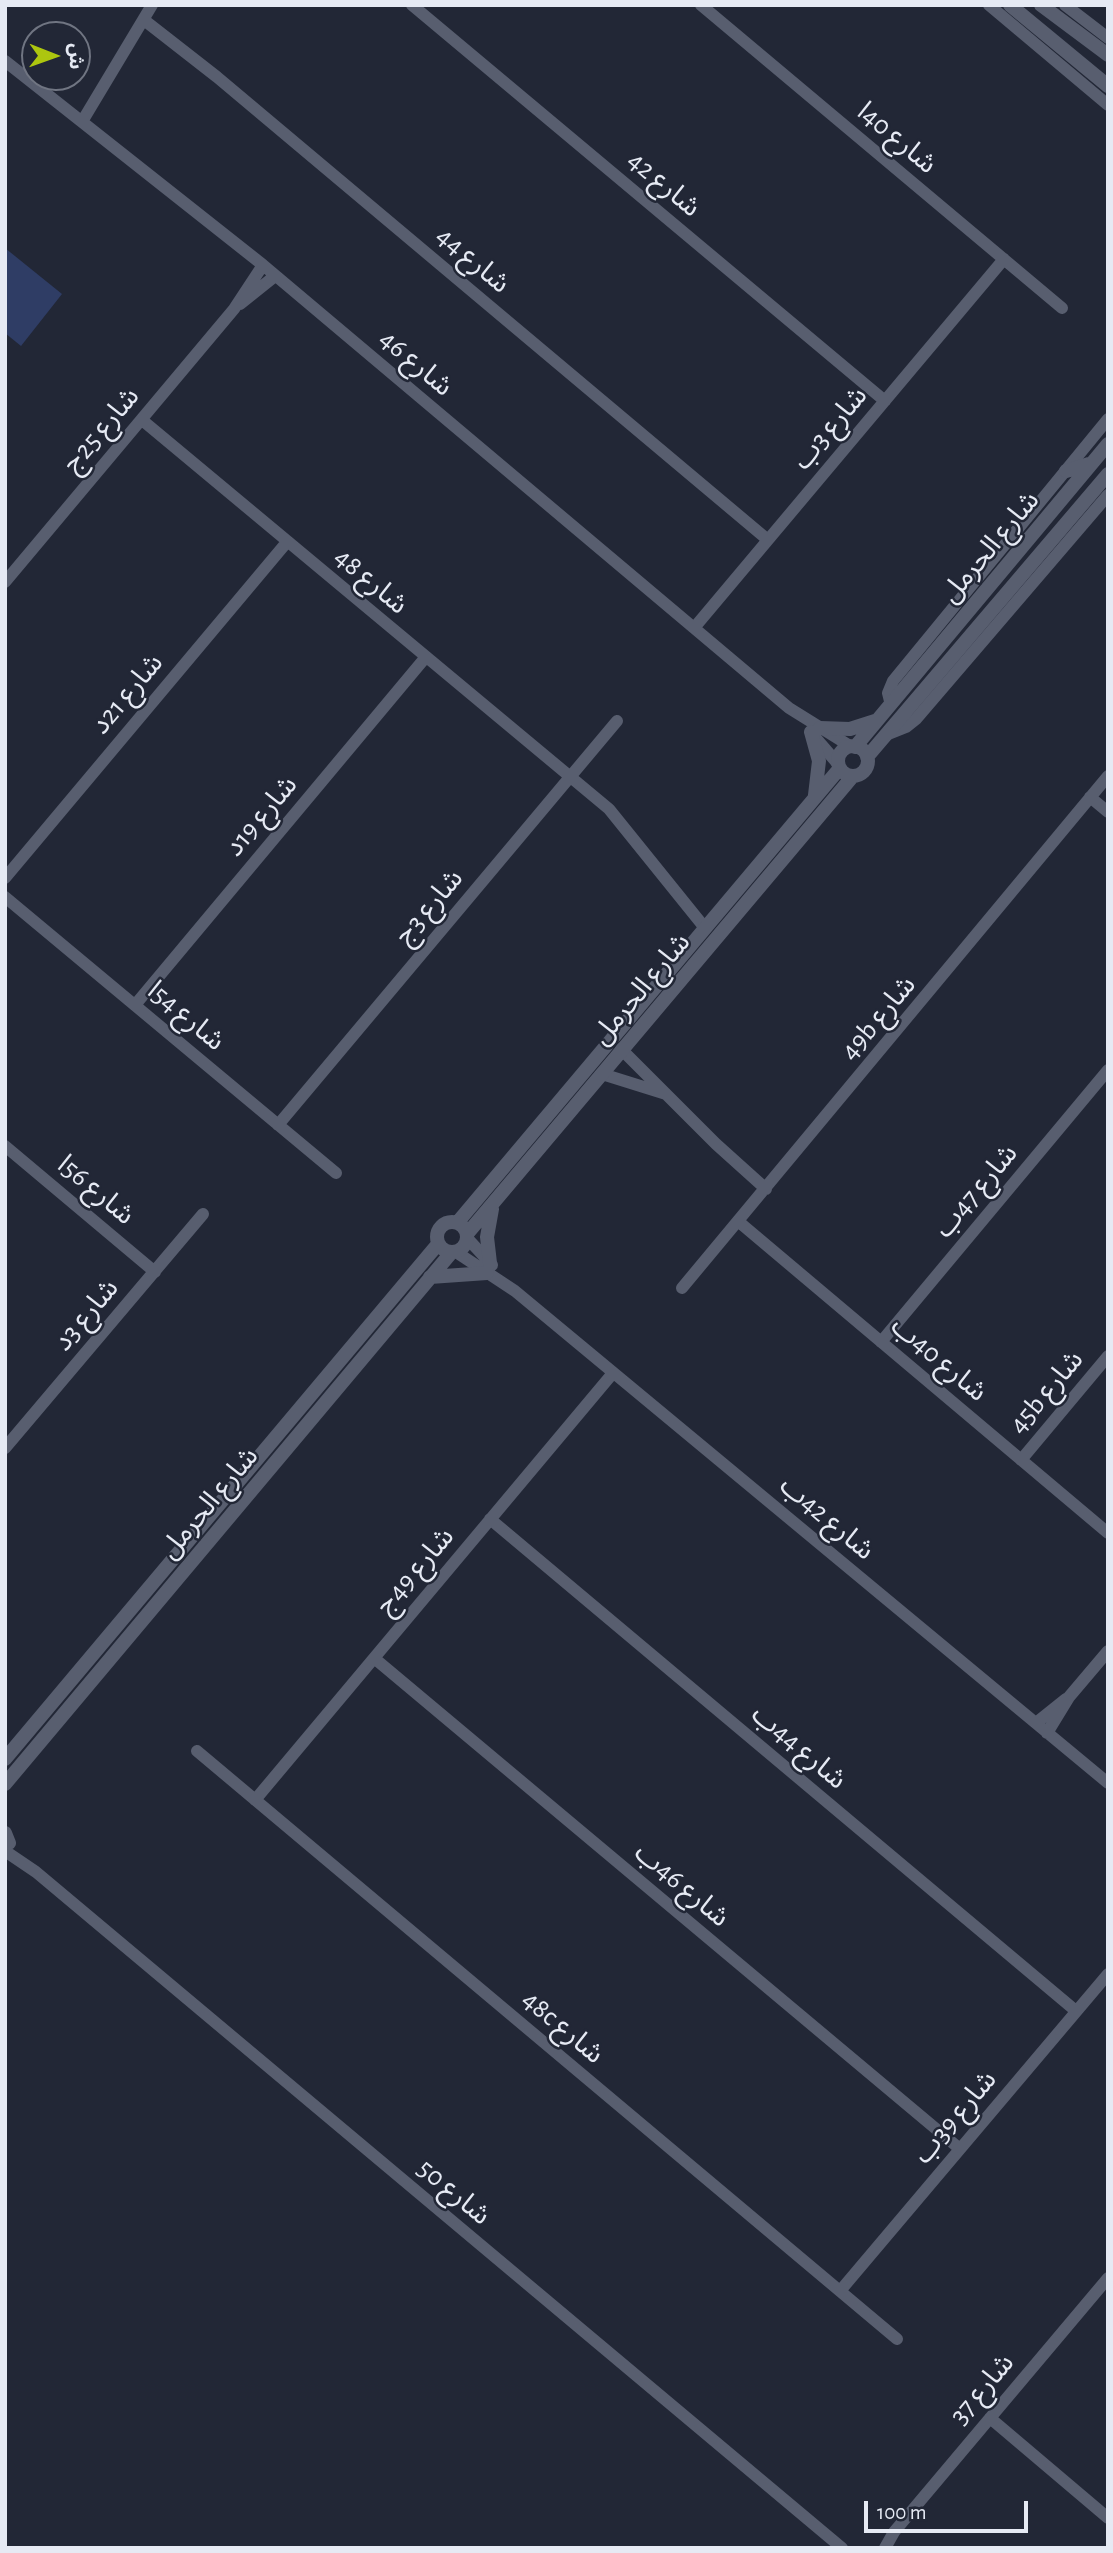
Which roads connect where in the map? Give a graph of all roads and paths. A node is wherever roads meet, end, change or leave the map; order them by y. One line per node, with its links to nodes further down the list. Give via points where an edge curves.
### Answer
1 (152, 5): 8 (street)
2 (412, 5): 20 (street, شارع 42)
3 (701, 5): 15 (street, شارع 40ا)
4 (989, 5): 13 (street)
5 (1010, 5): 12 (street)
6 (1041, 5): 10 (street)
7 (1065, 5): 9 (street)
8 (144, 20): 14 (street); 28 (street, شارع 44)
9 (1108, 38)
10 (1107, 53)
11 (5, 61): 14 (street, شارع 46)
12 (1108, 86)
13 (1108, 104)
14 (83, 120): 16 (street, شارع 46)
15 (1004, 259): 18 (street, شارع 40ا); 20 (street, شارع 3ب)
16 (263, 265): 17 (street, شارع 46); 19 (street, شارع 25ج)
17 (275, 275): 19 (street, شارع 25ج); 31 (street, شارع 46)
18 (1062, 308)
19 (234, 309): 22 (street, شارع 25ج)
20 (885, 401): 28 (street, شارع 3ب)
21 (1108, 419): 25 (street)
22 (142, 420): 29 (street, شارع 48); 30 (street, شارع 25ج)
23 (1108, 444): 24 (street, شارع الحرمل)
24 (1090, 464): 25 (street); 33 (street, شارع الحرمل)
25 (1066, 471): 33 (street, via 893,681 888,693)
26 (1108, 474): 37 (street, شارع الحرمل)
27 (1108, 495): 37 (street, via 916,719)
28 (768, 540): 31 (street, شارع 3ب)
29 (287, 542): 32 (street, شارع 48); 47 (street, شارع 21د)
30 (5, 582)
31 (695, 628): 36 (street, شارع 46)
32 (425, 658): 43 (street, شارع 48); 50 (street, شارع 19د)
33 (891, 705): 34 (street, شارع الحرمل)
34 (879, 719): 36 (street, via 850,729); 38 (street, شارع الحرمل)
35 (617, 721): 43 (street, شارع 3ج)
36 (815, 730): 38 (street, شارع 46); 40 (street, شارع 46); 45 (street, via 819,761)
37 (886, 734): 39 (street, شارع الحرمل)
38 (853, 746): 39 (street); 40 (street, via 839,755)
39 (867, 757): 41 (street, via 864,772)
40 (839, 767): 41 (street); 45 (street, شارع الحرمل)
41 (853, 776): 51 (street, شارع الحرمل)
42 (1108, 776): 44 (street, 49b شارع)
43 (569, 779): 49 (street, شارع 48, via 609,810); 55 (street, شارع 3ج)
44 (1090, 797): 46 (street); 58 (street, 49b شارع)
45 (813, 801): 49 (street, شارع الحرمل)
46 (1108, 812)
47 (5, 878)
48 (5, 897): 50 (street, شارع 54ا)
49 (705, 928): 62 (street, شارع الحرمل)
50 (135, 1005): 55 (street, شارع 54ا)
51 (621, 1049): 53 (street, شارع الحرمل); 54 (street)
52 (1108, 1070): 69 (street, شارع 47ب)
53 (602, 1074): 54 (street); 59 (street, شارع الحرمل)
54 (670, 1095): 58 (street)
55 (278, 1125): 57 (street, شارع 54ا)
56 (8, 1152): 66 (street, شارع 56ا)
57 (335, 1173)
58 (766, 1189): 61 (street, 49b شارع)
59 (495, 1201): 63 (street, شارع الحرمل); 65 (street, via 487,1225)
60 (203, 1214): 66 (street, شارع 3د)
61 (739, 1222): 68 (street, 49b شارع); 69 (street, شارع 40ب)
62 (457, 1223): 63 (street); 64 (street, شارع الحرمل, via 441,1227)
63 (468, 1236): 64 (street, شارع الحرمل, via 464,1247); 65 (street, شارع 42ب)
64 (448, 1250): 65 (street, شارع 42ب); 67 (street, شارع الحرمل); 82 (street, شارع الحرمل)
65 (488, 1268): 67 (street); 71 (street, شارع 42ب)
66 (155, 1272): 72 (street, شارع 3د)
67 (430, 1278): 84 (street, شارع الحرمل)
68 (682, 1288)
69 (881, 1342): 73 (street, شارع 40ب)
70 (1108, 1356): 73 (street, 45b شارع)
71 (613, 1373): 74 (street, شارع 49ج); 79 (street, شارع 42ب)
72 (5, 1448)
73 (1021, 1460): 75 (street, شارع 40ب)
74 (490, 1520): 77 (street, شارع 49ج); 88 (street, شارع 44ب)
75 (1108, 1533)
76 (1108, 1651): 78 (street)
77 (374, 1658): 85 (street, شارع 49ج); 89 (street, شارع 46ب)
78 (1069, 1697): 79 (street); 80 (street)
79 (1036, 1723): 80 (street, شارع 42ب)
80 (1048, 1733): 83 (street, شارع 42ب)
81 (197, 1751): 85 (street, 48c شارع)
82 (5, 1759)
83 (1108, 1783)
84 (5, 1784)
85 (254, 1800): 91 (street, 48c شارع)
86 (6, 1842): 96 (street, شارع 50, via 36,1872)
87 (1108, 1974): 88 (street, شارع 39ب)
88 (1076, 2011): 89 (street, شارع 39ب)
89 (960, 2149): 91 (street, شارع 39ب)
90 (1108, 2278): 93 (street, شارع 37)
91 (840, 2291): 92 (street, 48c شارع)
92 (897, 2339)
93 (990, 2418): 94 (street); 95 (street, شارع 37)
94 (1108, 2518)
95 (894, 2532): 97 (street, شارع 37); 98 (street, شارع 37)
96 (842, 2548)
97 (874, 2548)
98 (885, 2548)

